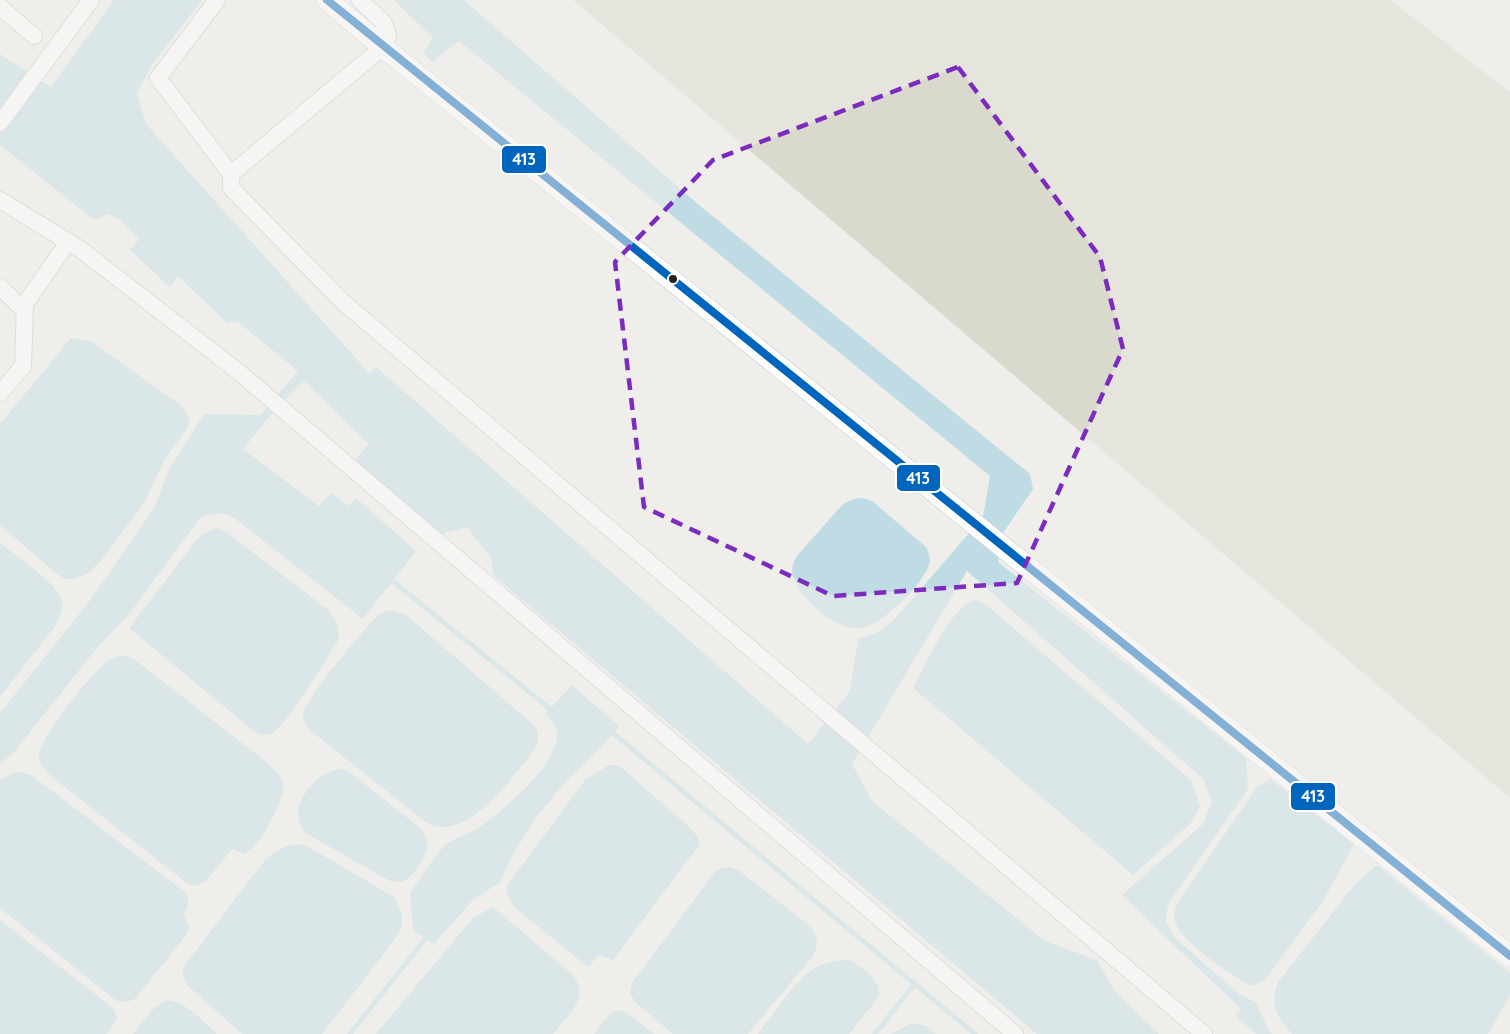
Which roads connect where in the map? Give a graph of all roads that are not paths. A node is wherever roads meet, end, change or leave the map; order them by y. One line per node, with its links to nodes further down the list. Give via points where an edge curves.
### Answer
1 (217, 0): 9 (street, via 158,78)
2 (327, 0): 7 (street)
3 (360, 0): 7 (street, via 384,23 388,36)
4 (90, 1): 8 (street)
5 (0, 7): 6 (street)
6 (34, 36)
7 (377, 42): 9 (street); 15 (street)
8 (0, 123)
9 (231, 174): 17 (street, via 231,188 343,302)
10 (0, 200): 11 (street)
11 (68, 242): 13 (street, via 25,304); 16 (street, via 240,373)
12 (0, 287): 13 (street)
13 (25, 311): 14 (street, via 23,366)
14 (0, 393)
15 (1510, 956)
16 (1015, 1034)
17 (1204, 1034)

